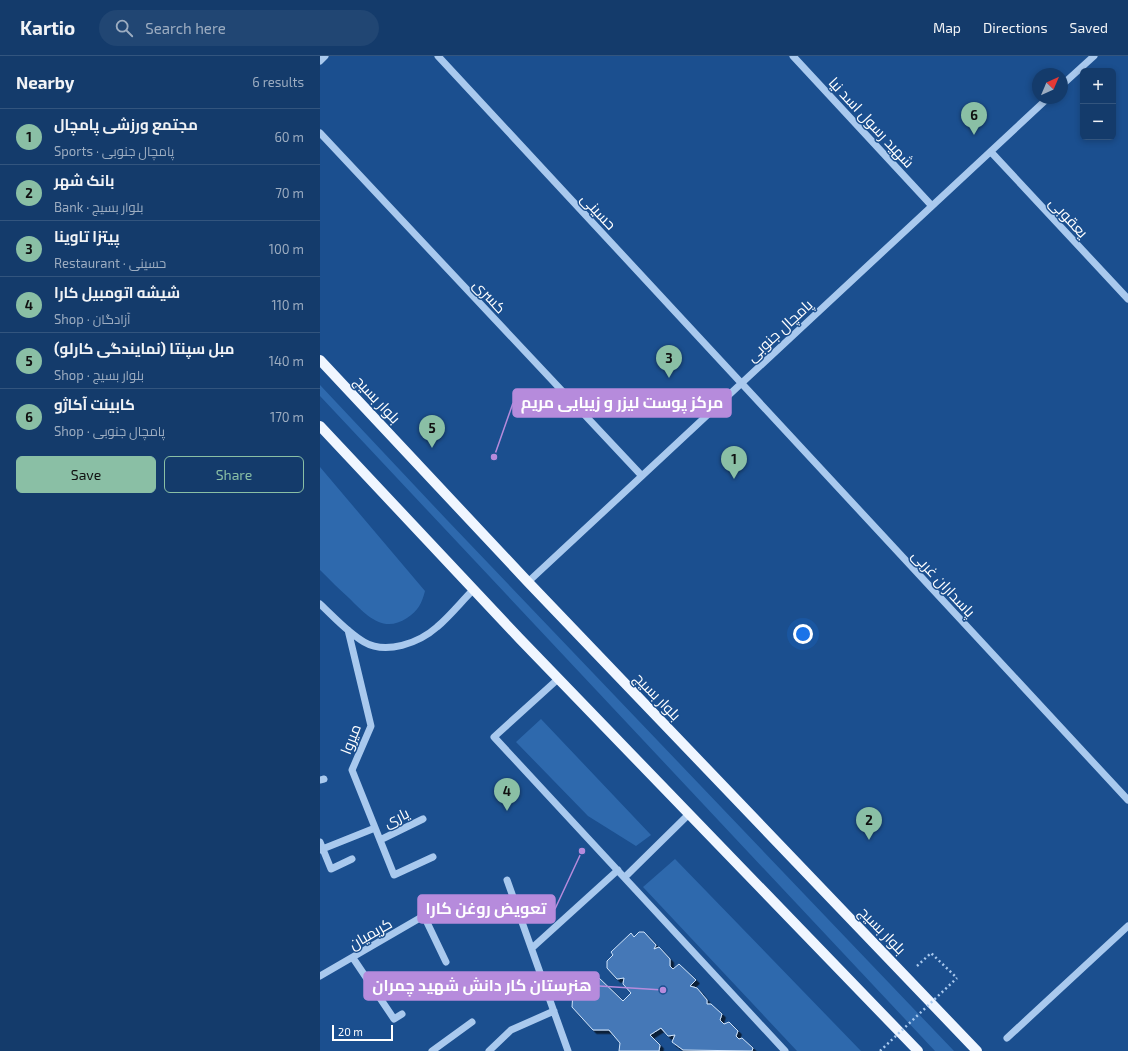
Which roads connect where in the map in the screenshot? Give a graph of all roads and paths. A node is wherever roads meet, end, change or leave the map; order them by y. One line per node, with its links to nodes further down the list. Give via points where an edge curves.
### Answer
1 (325, 56): 5 (street)
2 (438, 56): 13 (street, حسینی)
3 (793, 56): 10 (street, شهید رسول اسد نیا)
4 (1094, 56): 6 (street)
5 (320, 61)
6 (1068, 80)
7 (1042, 104): 9 (street, پامچال جنوبی)
8 (320, 133): 15 (street, کسری)
9 (991, 152): 10 (street, پامچال جنوبی); 11 (street, یعقوبی)
10 (932, 206): 13 (street, پامچال جنوبی)
11 (1128, 299)
12 (320, 360): 16 (main road, بلوار بسیج)
13 (741, 384): 15 (street, پامچال جنوبی); 21 (street, پاسداران غربی)
14 (320, 426): 17 (main road)
15 (642, 476): 16 (street, پامچال جنوبی)
16 (528, 582): 39 (main road, بلوار بسیج)
17 (473, 590): 19 (street, via 437,628 393,648 364,642); 20 (main road)
18 (320, 604): 19 (street)
19 (348, 630): 24 (street, میروا, via 371,726 352,770)
20 (558, 679): 22 (main road); 29 (street, via 494,737)
21 (1128, 800)
22 (689, 814): 30 (street); 49 (main road)
23 (423, 818): 25 (street, یاری)
24 (375, 828): 25 (street, میروا); 26 (street)
25 (380, 840): 27 (street, میروا, via 394,876)
26 (321, 847): 28 (street, via 331,869)
27 (433, 857)
28 (352, 859)
29 (618, 870): 30 (street); 35 (street)
30 (625, 877): 47 (street)
31 (508, 880): 35 (street)
32 (432, 911): 33 (street, کریمیان)
33 (424, 916): 36 (street, کریمیان); 37 (street)
34 (1128, 926): 43 (street)
35 (532, 948): 40 (street)
36 (352, 958): 38 (street, کریمیان); 41 (street, via 394,1018)
37 (446, 962)
38 (320, 976)
39 (906, 976): 48 (path, bridge, via 931,953 957,978); 50 (main road, بلوار بسیج)
40 (554, 1011): 45 (street, via 510,1030); 46 (street)
41 (402, 1014)
42 (472, 1022): 44 (street)
43 (1007, 1038)
44 (432, 1051)
45 (489, 1051)
46 (568, 1051)
47 (785, 1051)
48 (880, 1051)
49 (918, 1051)
50 (977, 1051)

